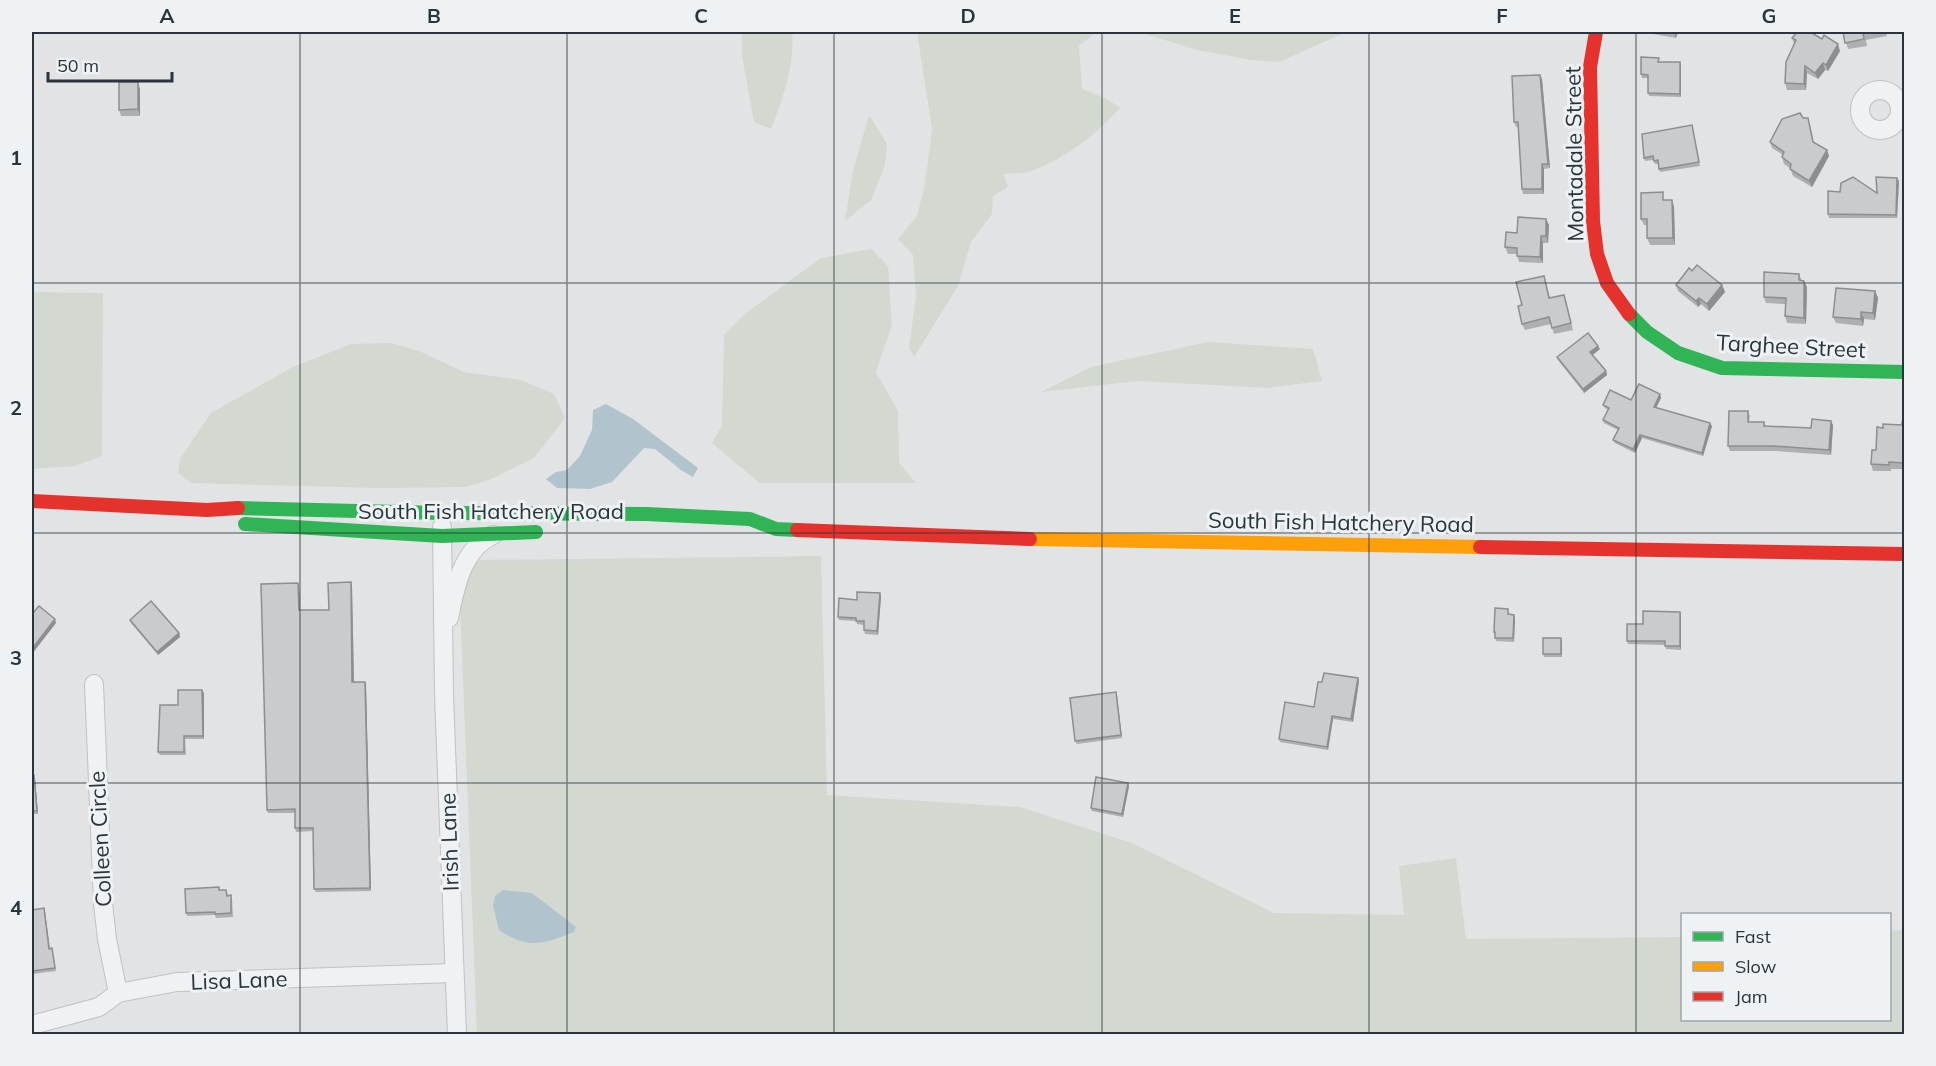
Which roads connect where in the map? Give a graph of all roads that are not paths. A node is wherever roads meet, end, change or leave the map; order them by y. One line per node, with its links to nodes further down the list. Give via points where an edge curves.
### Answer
1 (1596, 32): 2 (main road, Montadale Street, via 1590,67 1593,221 1597,254 1607,283)
2 (1622, 306): 3 (main road, Targhee Street, via 1647,332 1678,353 1722,368)
3 (1905, 372)
4 (32, 501): 5 (main road, South Fish Hatchery Road)
5 (207, 510): 6 (main road, South Fish Hatchery Road, via 249,507); 11 (main road, South Fish Hatchery Road, via 248,525)
6 (441, 513): 7 (main road, South Fish Hatchery Road, via 646,514 750,519); 11 (street, Irish Lane)
7 (776, 529): 10 (main road, South Fish Hatchery Road); 12 (main road, South Fish Hatchery Road, via 1063,540)
8 (500, 532): 9 (main road, South Fish Hatchery Road); 11 (main road, South Fish Hatchery Road); 13 (street, Irish Lane, via 475,547 461,573)
9 (554, 532)
10 (759, 534)
11 (442, 536): 13 (street, Irish Lane)
12 (1905, 554)
13 (443, 649): 15 (street, Irish Lane)
14 (94, 684): 16 (street, Colleen Circle, via 103,904)
15 (454, 973): 16 (street, Lisa Lane, via 177,982); 18 (street, Irish Lane)
16 (117, 993): 17 (street, Lisa Lane, via 99,1007)
17 (32, 1025)
18 (457, 1035)

